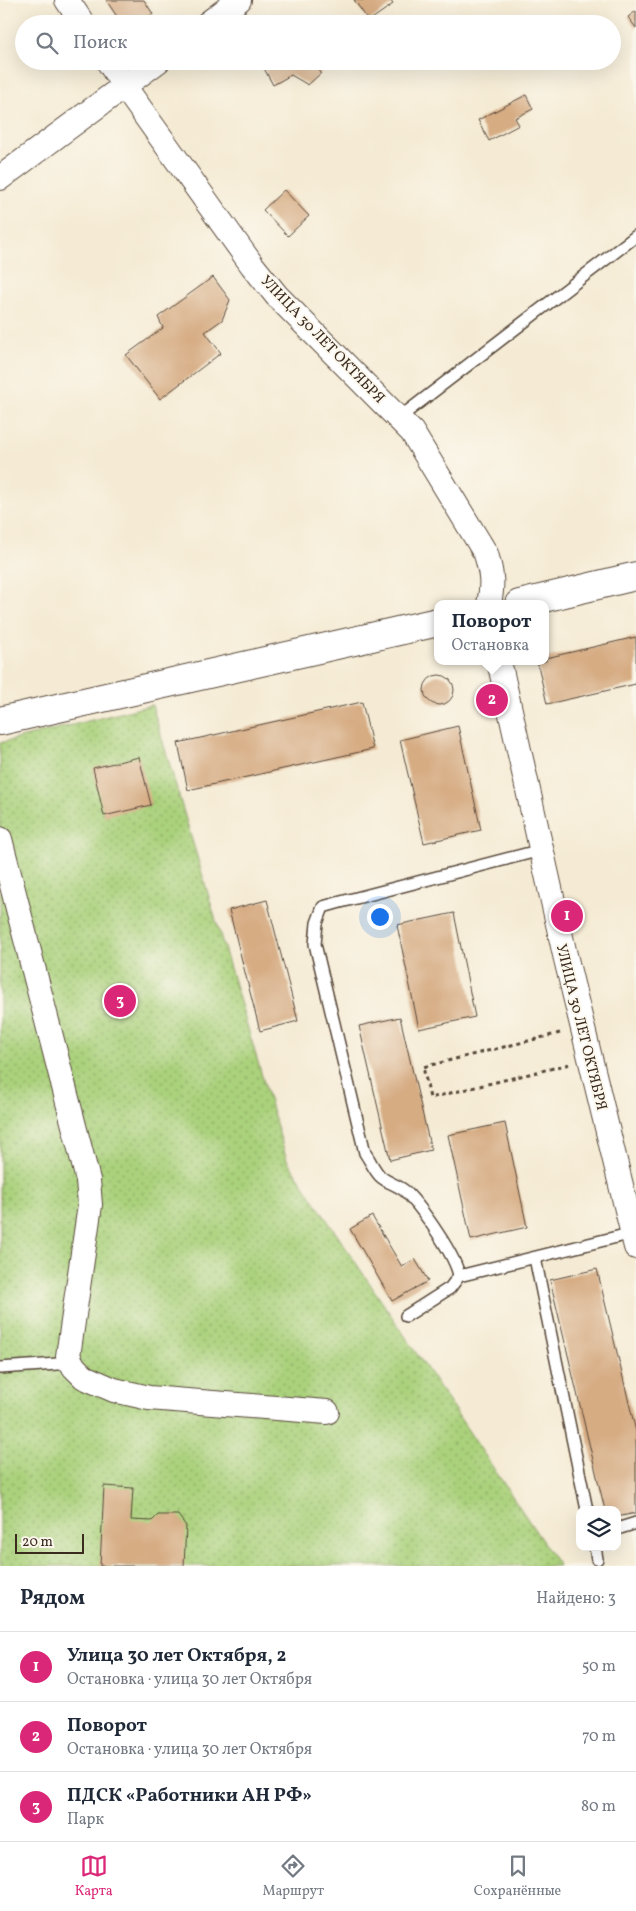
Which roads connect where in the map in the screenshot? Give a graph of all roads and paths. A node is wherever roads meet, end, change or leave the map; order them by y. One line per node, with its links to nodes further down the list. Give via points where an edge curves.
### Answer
1 (67, 0): 3 (street)
2 (239, 0): 4 (street)
3 (77, 15)
4 (219, 15)
5 (114, 70): 7 (street, УЛИЦА 30 ЛЕТ ОКТЯБРЯ)
6 (146, 70): 7 (street)
7 (124, 86): 8 (street); 10 (street, УЛИЦА 30 ЛЕТ ОКТЯБРЯ, via 277,296)
8 (0, 178)
9 (636, 236): 10 (lane)
10 (399, 418): 12 (street, УЛИЦА 30 ЛЕТ ОКТЯБРЯ, via 429,458 486,554 493,585)
11 (636, 576): 13 (street)
12 (490, 600)
13 (536, 600)
14 (434, 623): 16 (street)
15 (499, 665): 18 (street, УЛИЦА 30 ЛЕТ ОКТЯБРЯ)
16 (0, 721)
17 (0, 839): 25 (street, via 88,1180 90,1205 68,1356)
18 (541, 850): 19 (street, УЛИЦА 30 ЛЕТ ОКТЯБРЯ); 23 (lane, via 323,907 317,923 315,944 365,1153 380,1177 404,1190 418,1205 443,1243)
19 (582, 1028): 20 (street, УЛИЦА 30 ЛЕТ ОКТЯБРЯ); 20 (path, via 423,1067 430,1098)
20 (590, 1060): 21 (street, УЛИЦА 30 ЛЕТ ОКТЯБРЯ)
21 (634, 1240): 22 (lane)
22 (534, 1258): 23 (lane); 28 (lane)
23 (458, 1276): 24 (lane, via 450,1288)
24 (406, 1316)
25 (72, 1363): 26 (lane); 27 (street, via 84,1378 114,1390 149,1398)
26 (0, 1368)
27 (327, 1412)
28 (586, 1506)
29 (636, 1523): 30 (lane)
30 (621, 1528)
31 (596, 1551): 32 (lane)
32 (597, 1560)

